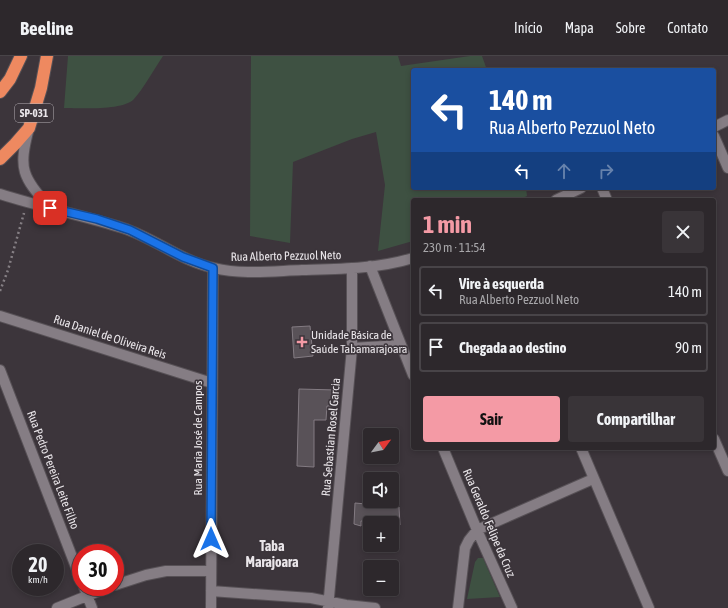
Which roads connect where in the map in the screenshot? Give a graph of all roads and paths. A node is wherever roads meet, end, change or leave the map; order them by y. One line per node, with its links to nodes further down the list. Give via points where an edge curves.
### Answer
1 (21, 56): 3 (highway, via 10,79)
2 (47, 56): 6 (highway, SP-031)
3 (0, 92)
4 (728, 120): 5 (street)
5 (716, 126)
6 (29, 128): 8 (highway, SP-031); 14 (street, via 23,168 30,184)
7 (716, 141): 9 (street)
8 (0, 159)
9 (728, 168)
10 (577, 190): 12 (street)
11 (0, 194): 13 (street, Rua Alberto Pezzuol Neto)
12 (560, 198)
13 (27, 202): 14 (street, Rua Alberto Pezzuol Neto); 19 (path)
14 (50, 208): 17 (street, Rua Alberto Pezzuol Neto, via 130,230 183,257)
15 (411, 258): 16 (street, Rua Alberto Pezzuol Neto)
16 (370, 266): 18 (street, Rua Alberto Pezzuol Neto); 21 (street)
17 (213, 268): 18 (street, Rua Alberto Pezzuol Neto, via 262,272); 25 (street, Rua Maria José de Campos)
18 (352, 268): 22 (street, Rua Sebastian Rosel Garcia)
19 (0, 291)
20 (0, 316): 25 (street, Rua Daniel de Oliveira Reis)
21 (400, 345): 22 (street); 24 (street)
22 (352, 348): 38 (street, Rua Sebastian Rosel Garcia)
23 (0, 370): 32 (street, Rua Pedro Pereira Leite Filho)
24 (411, 370)
25 (212, 384): 33 (street, Rua Maria José de Campos)
26 (716, 444): 29 (street)
27 (444, 450): 31 (street, Rua Geraldo Felipe da Cruz)
28 (582, 450): 30 (street)
29 (728, 471)
30 (593, 479): 31 (street); 45 (street)
31 (477, 530): 43 (street, via 465,548); 44 (street, Rua Geraldo Felipe da Cruz)
32 (72, 557)
33 (211, 571): 34 (street, via 166,571); 35 (street, Rua Maria José de Campos)
34 (124, 582)
35 (210, 591): 38 (street, via 311,598); 41 (street, Rua Maria José de Campos)
36 (77, 596): 39 (street)
37 (87, 596): 40 (street)
38 (328, 604): 42 (street)
39 (58, 608)
40 (92, 608)
41 (211, 608)
42 (375, 608)
43 (458, 608)
44 (512, 608)
45 (649, 608)

